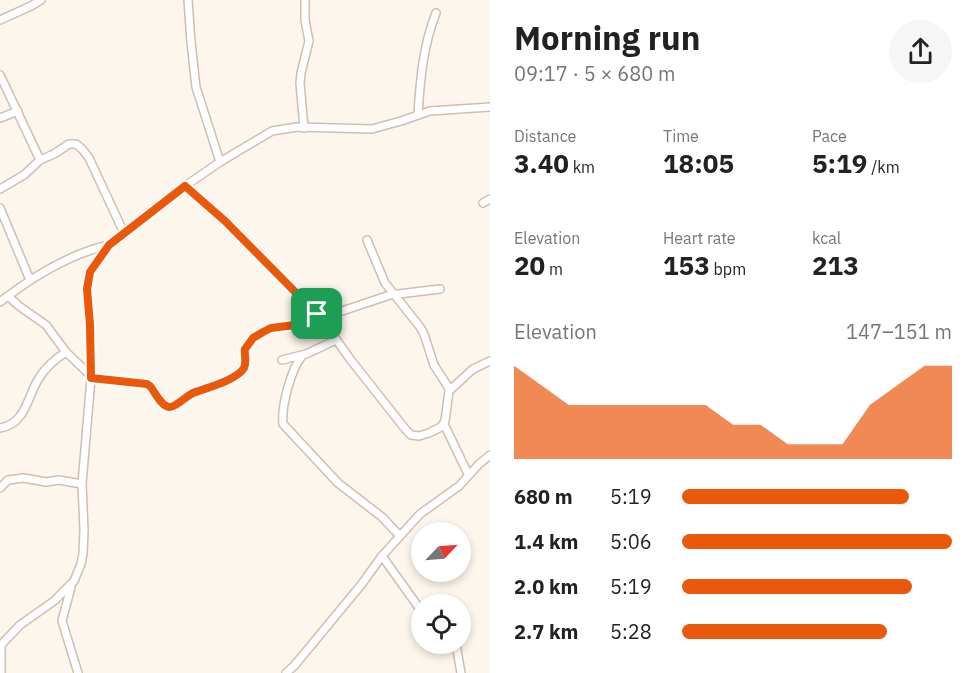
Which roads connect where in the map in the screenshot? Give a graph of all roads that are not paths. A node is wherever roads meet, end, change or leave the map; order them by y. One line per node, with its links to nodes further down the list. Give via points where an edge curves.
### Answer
1 (41, 0): 5 (street)
2 (188, 0): 13 (street, via 196,87)
3 (305, 0): 11 (street, via 309,41 300,84)
4 (436, 13): 9 (street, via 423,56)
5 (0, 20)
6 (0, 75): 8 (street)
7 (490, 107): 9 (street)
8 (18, 111): 10 (street); 12 (street)
9 (417, 115): 11 (street, via 372,129)
10 (0, 118)
11 (304, 128): 13 (street, via 272,131)
12 (40, 160): 15 (street); 17 (street, via 69,144 80,147 89,158)
13 (220, 162): 14 (street)
14 (185, 186): 17 (street); 25 (street)
15 (0, 189)
16 (0, 208): 20 (street)
17 (124, 233): 19 (street)
18 (367, 240): 22 (street, via 383,279)
19 (109, 245): 20 (street, via 73,257); 31 (street, via 88,278)
20 (30, 280): 23 (street)
21 (440, 289): 22 (street)
22 (395, 294): 25 (street); 32 (street, via 420,327 434,365)
23 (8, 296): 24 (street); 27 (street, via 42,321)
24 (0, 302)
25 (319, 316): 26 (street); 31 (street, via 271,328 253,338 245,349 242,370 190,394 172,407 165,405 147,384)
26 (336, 340): 28 (street); 33 (street, via 408,433 419,436)
27 (66, 352): 31 (street); 34 (street, via 39,378 17,421)
28 (302, 356): 29 (street); 39 (street, via 292,373 283,424 338,483)
29 (282, 360)
30 (490, 361): 32 (street, via 473,369)
31 (91, 377): 37 (street)
32 (450, 390): 33 (street)
33 (444, 424): 36 (street)
34 (0, 428)
35 (490, 455): 36 (street)
36 (468, 474): 39 (street)
37 (82, 484): 38 (street, via 24,478 8,480); 41 (street, via 83,554 80,570)
38 (0, 488)
39 (399, 536): 40 (street)
40 (382, 556): 42 (street); 46 (street)
41 (71, 584): 44 (street, via 1,645); 45 (street, via 62,621)
42 (411, 597)
43 (458, 654): 47 (street)
44 (0, 673)
45 (78, 673)
46 (286, 673)
47 (461, 673)

